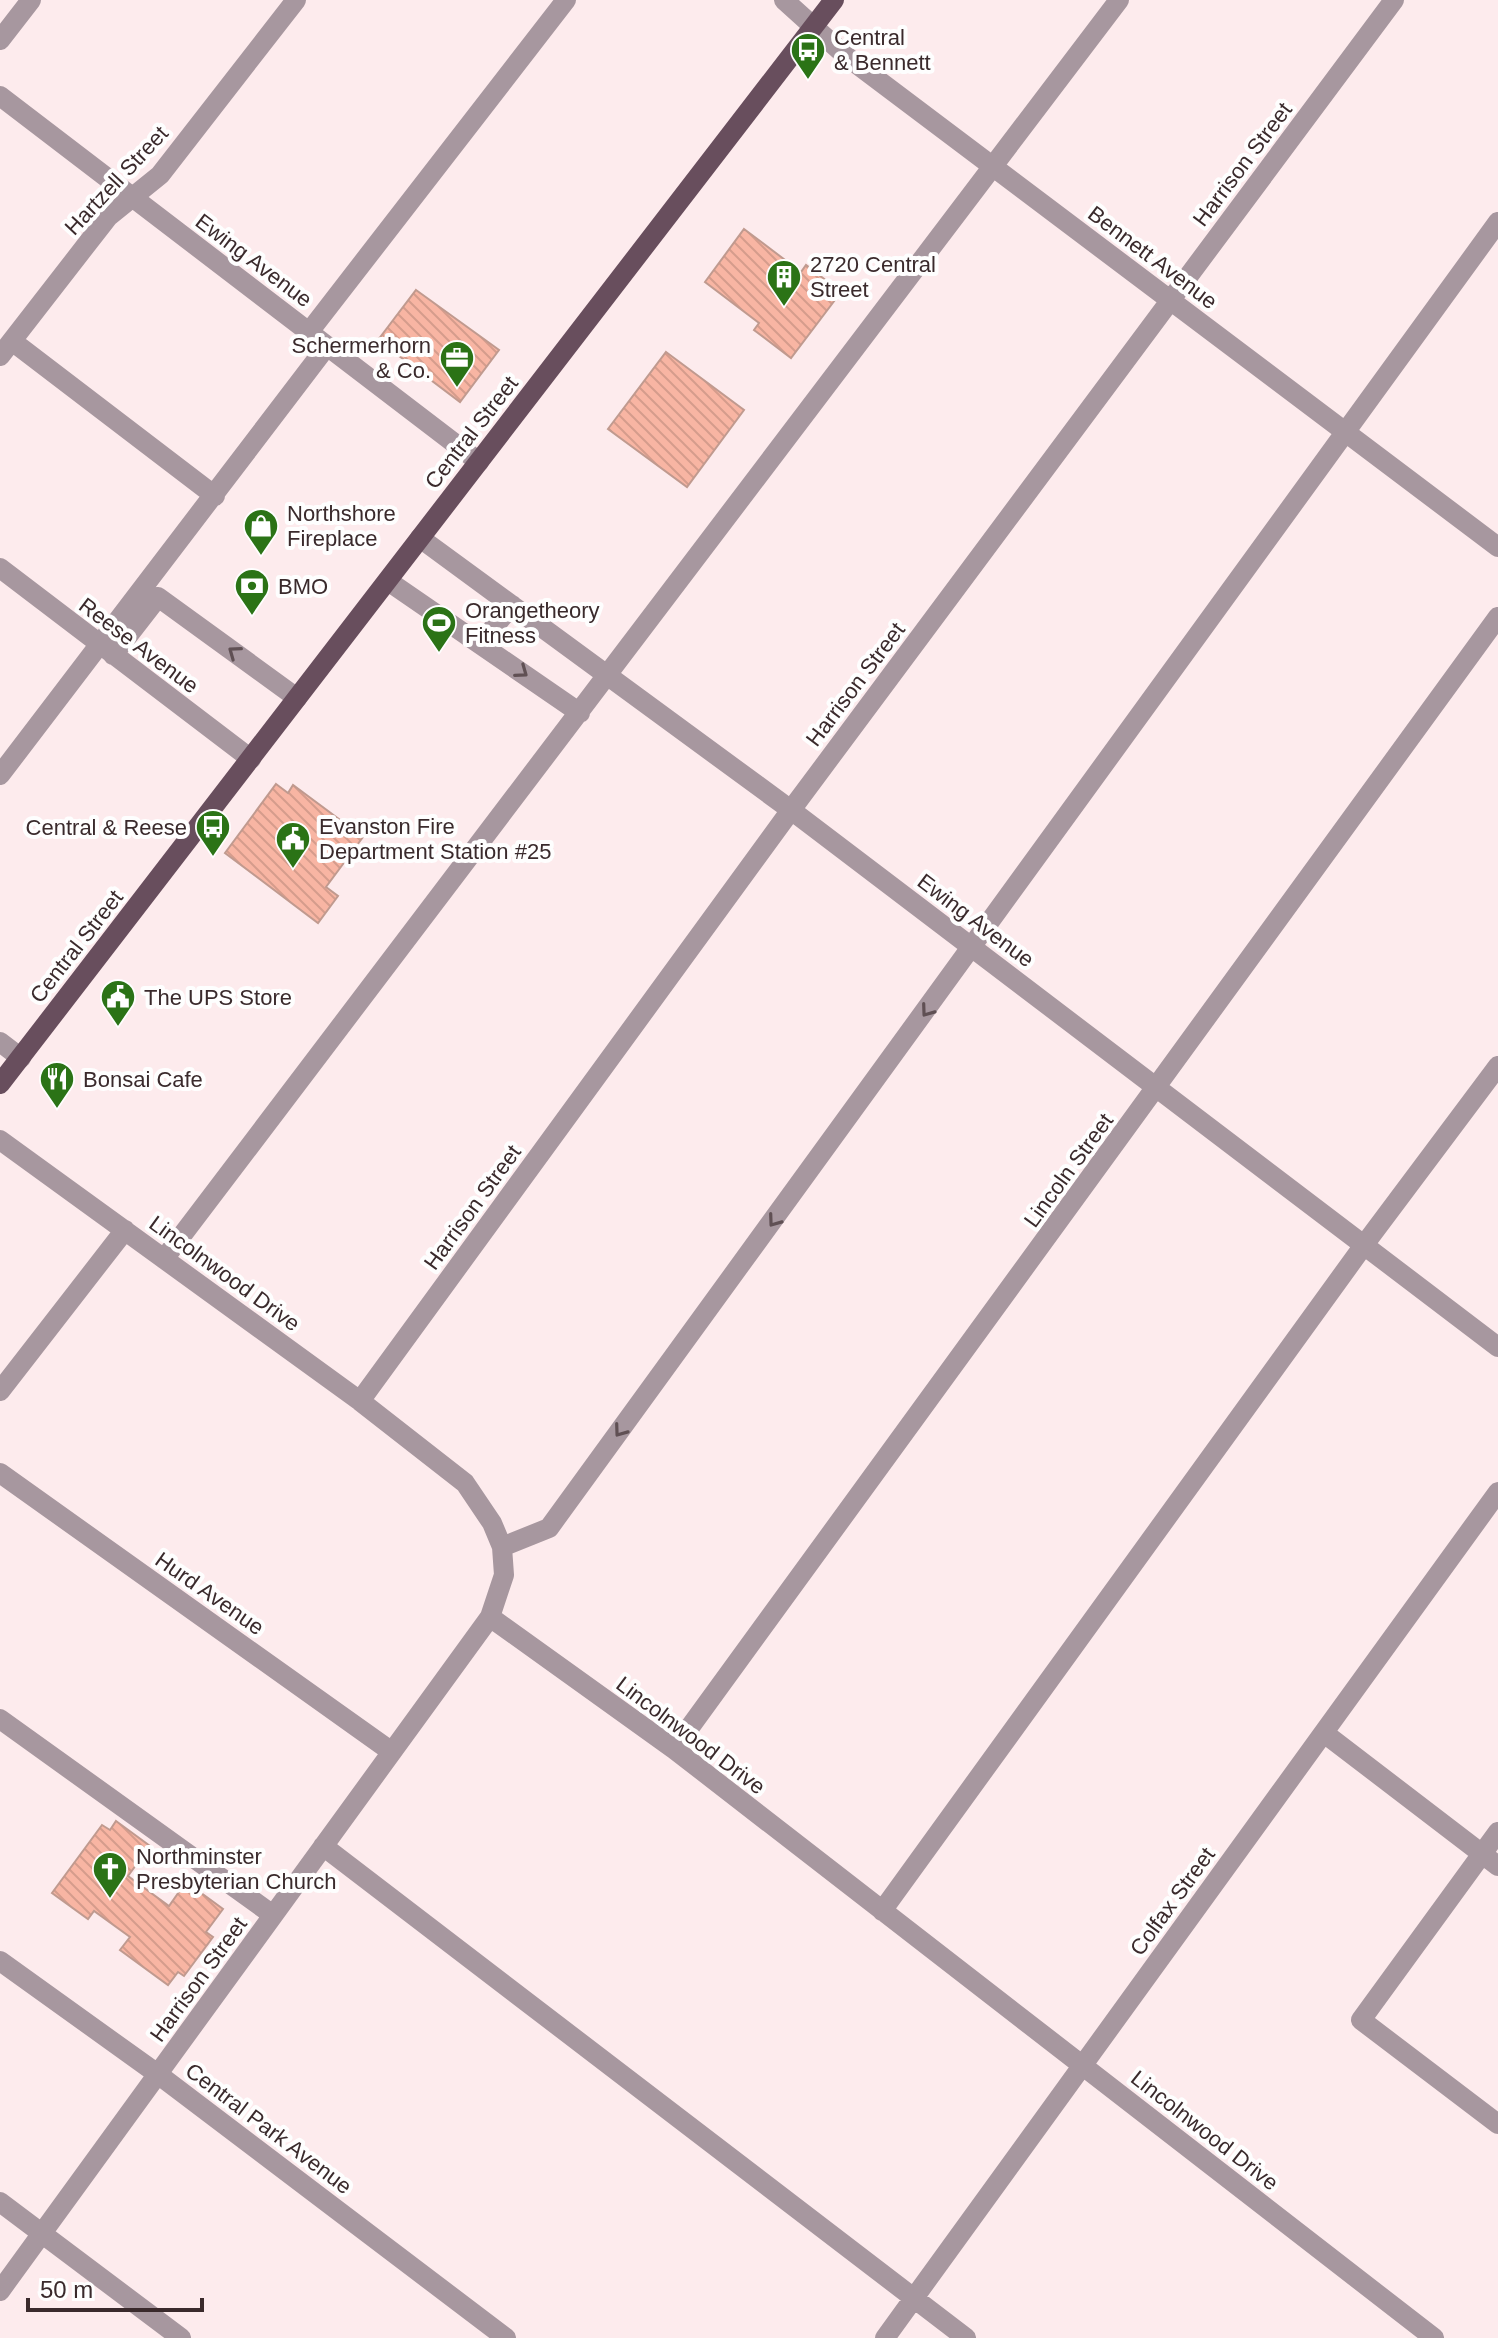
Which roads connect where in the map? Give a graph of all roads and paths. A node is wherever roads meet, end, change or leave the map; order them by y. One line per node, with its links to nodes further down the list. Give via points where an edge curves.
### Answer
1 (31, 0): 9 (street)
2 (296, 0): 12 (street, Hartzell Street, via 160,175)
3 (566, 0): 15 (street)
4 (784, 0): 8 (street, Bennett Avenue)
5 (834, 0): 8 (main road, Central Street)
6 (1119, 0): 11 (street)
7 (1394, 0): 14 (street, Harrison Street)
8 (814, 27): 11 (street, Bennett Avenue); 19 (main road, Central Street)
9 (0, 40)
10 (0, 96): 12 (street, Ewing Avenue)
11 (993, 166): 14 (street, Bennett Avenue); 29 (street)
12 (133, 197): 15 (street, Ewing Avenue); 17 (street, Hartzell Street, via 108,217)
13 (1498, 222): 18 (street)
14 (1171, 301): 18 (street, Bennett Avenue); 34 (street, Harrison Street)
15 (309, 332): 16 (street, Ewing Avenue)
16 (327, 346): 19 (street, Ewing Avenue); 20 (street)
17 (6, 348): 20 (street)
18 (1346, 433): 22 (street, Bennett Avenue); 35 (street)
19 (479, 462): 21 (main road, Central Street)
20 (215, 496): 28 (street)
21 (420, 538): 24 (main road, Central Street); 25 (street, Ewing Avenue)
22 (1498, 547)
23 (0, 568): 28 (street, Reese Avenue)
24 (388, 581): 27 (street); 30 (main road, Central Street)
25 (512, 605): 27 (street); 29 (street, Ewing Avenue)
26 (1498, 617): 40 (street, Lincoln Street)
27 (481, 643): 31 (street, one-way to 31)
28 (106, 650): 30 (street, one-way to 28, via 158,597); 32 (street, Reese Avenue); 33 (street)
29 (608, 676): 31 (street); 34 (street, Ewing Avenue)
30 (297, 698): 32 (main road, Central Street)
31 (580, 713): 44 (street)
32 (251, 759): 37 (main road, Central Street)
33 (0, 775)
34 (791, 810): 35 (street, Ewing Avenue); 47 (street, Harrison Street)
35 (973, 949): 40 (street, Ewing Avenue); 50 (street, one-way to 50, via 549,1528)
36 (0, 1042): 37 (street)
37 (21, 1058): 39 (main road, Central Street)
38 (1498, 1066): 43 (street)
39 (0, 1084)
40 (1157, 1088): 43 (street, Ewing Avenue); 54 (street, Lincoln Street)
41 (0, 1140): 42 (street, Lincolnwood Drive)
42 (125, 1230): 44 (street, Lincolnwood Drive); 46 (street)
43 (1364, 1245): 45 (street, Ewing Avenue); 59 (street)
44 (164, 1259): 47 (street, Lincolnwood Drive)
45 (1498, 1347)
46 (0, 1391)
47 (360, 1401): 50 (street, Lincolnwood Drive, via 465,1483)
48 (0, 1473): 55 (street, Hurd Avenue)
49 (1498, 1492): 53 (street, Colfax Street)
50 (502, 1547): 51 (street, Lincolnwood Drive, via 504,1575)
51 (490, 1617): 54 (street, Lincolnwood Drive); 55 (street, Harrison Street)
52 (0, 1719): 60 (street)
53 (1324, 1733): 58 (street); 62 (street, Colfax Street)
54 (674, 1749): 59 (street, Lincolnwood Drive)
55 (392, 1752): 57 (street, Harrison Street)
56 (1498, 1832): 58 (street)
57 (323, 1846): 60 (street, Harrison Street); 68 (street)
58 (1490, 1860): 64 (street, via 1361,2020)
59 (882, 1911): 62 (street, Lincolnwood Drive)
60 (273, 1915): 63 (street, Harrison Street)
61 (0, 1961): 63 (street, Central Park Avenue)
62 (1083, 2066): 68 (street, Colfax Street); 73 (street, Lincolnwood Drive)
63 (159, 2075): 66 (street, Harrison Street); 70 (street, Central Park Avenue)
64 (1498, 2124)
65 (0, 2202): 66 (street)
66 (43, 2232): 67 (street, Harrison Street); 69 (street)
67 (0, 2291)
68 (914, 2298): 71 (street, Colfax Street); 72 (street)
69 (181, 2338)
70 (506, 2338)
71 (885, 2338)
72 (966, 2338)
73 (1434, 2338)

